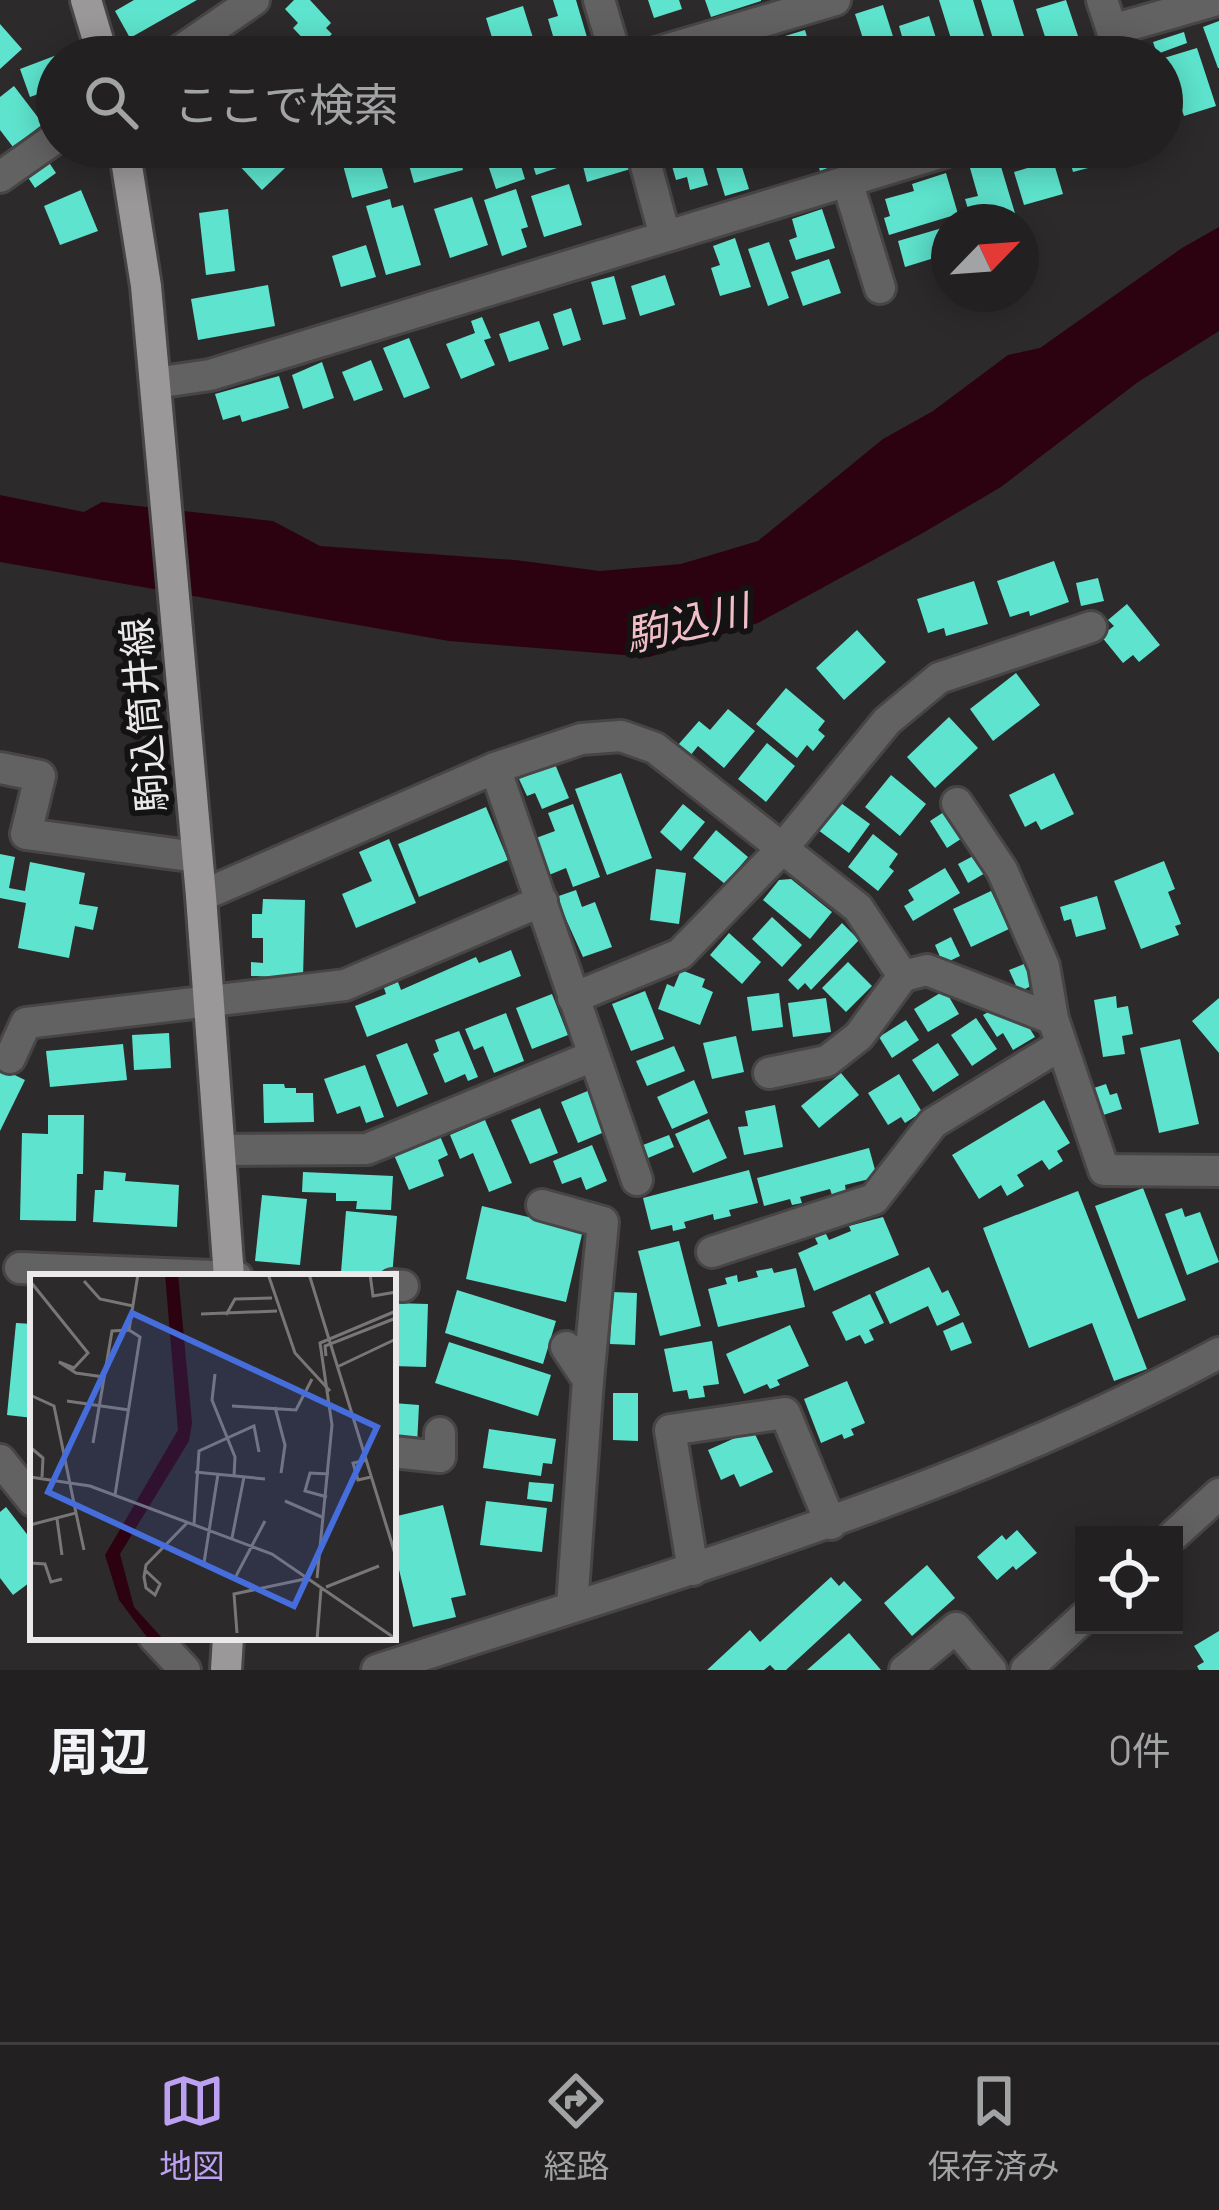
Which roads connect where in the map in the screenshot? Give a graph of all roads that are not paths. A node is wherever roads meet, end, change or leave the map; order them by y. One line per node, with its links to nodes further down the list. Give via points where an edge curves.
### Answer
1 (86, 0): 8 (main road)
2 (254, 0): 9 (street)
3 (598, 0): 10 (street)
4 (835, 0): 6 (street)
5 (1217, 0): 7 (street)
6 (783, 8): 11 (street)
7 (1111, 29)
8 (97, 36)
9 (202, 36)
10 (609, 36)
11 (702, 36)
12 (36, 152): 16 (street)
13 (128, 168): 20 (main road, 駒込筒井線)
14 (646, 168): 18 (street)
15 (890, 168): 17 (street)
16 (0, 178)
17 (847, 181): 18 (street); 19 (street)
18 (664, 236): 20 (street, via 210,375)
19 (880, 288)
20 (154, 383): 26 (main road, 駒込筒井線)
21 (1091, 627): 25 (street, via 938,677 887,721)
22 (0, 768): 26 (street, via 40,776 26,834)
23 (495, 768): 25 (street, via 580,739 621,736 655,748); 27 (street); 28 (street)
24 (957, 803): 32 (street, via 1019,908 1044,966)
25 (782, 849): 29 (street, via 857,908); 31 (street, via 680,954)
26 (196, 857): 27 (main road, 駒込筒井線)
27 (201, 896): 30 (main road, 駒込筒井線)
28 (542, 902): 30 (street, via 345,985); 31 (street)
29 (903, 976): 32 (street, via 927,970); 35 (street, via 859,1036 826,1061)
30 (208, 998): 34 (street, via 26,1023); 36 (main road, 駒込筒井線)
31 (573, 998): 33 (street)
32 (1057, 1032): 37 (street, via 1104,1170); 40 (street, via 933,1123 874,1199)
33 (592, 1056): 36 (street, via 367,1149); 38 (street)
34 (10, 1058)
35 (769, 1073)
36 (220, 1150): 43 (main road, 駒込筒井線)
37 (1219, 1172)
38 (637, 1180)
39 (542, 1205): 46 (street, via 603,1222)
40 (712, 1252)
41 (20, 1268): 42 (street)
42 (161, 1274)
43 (232, 1274)
44 (566, 1347): 46 (street)
45 (1219, 1353): 52 (street, via 1109,1410)
46 (588, 1381): 55 (street)
47 (440, 1433): 48 (street, via 440,1456)
48 (396, 1452)
49 (0, 1460): 51 (street)
50 (1219, 1494): 53 (street)
51 (30, 1497)
52 (830, 1524): 54 (street); 54 (street, via 784,1413 670,1430)
53 (1183, 1527)
54 (693, 1570): 55 (street)
55 (572, 1606): 61 (street)
56 (1075, 1625): 64 (street)
57 (157, 1640): 59 (street)
58 (228, 1640): 60 (main road)
59 (185, 1670)
60 (226, 1670)
61 (377, 1670)
62 (905, 1670): 63 (street, via 956,1628)
63 (991, 1670)
64 (1026, 1670)

